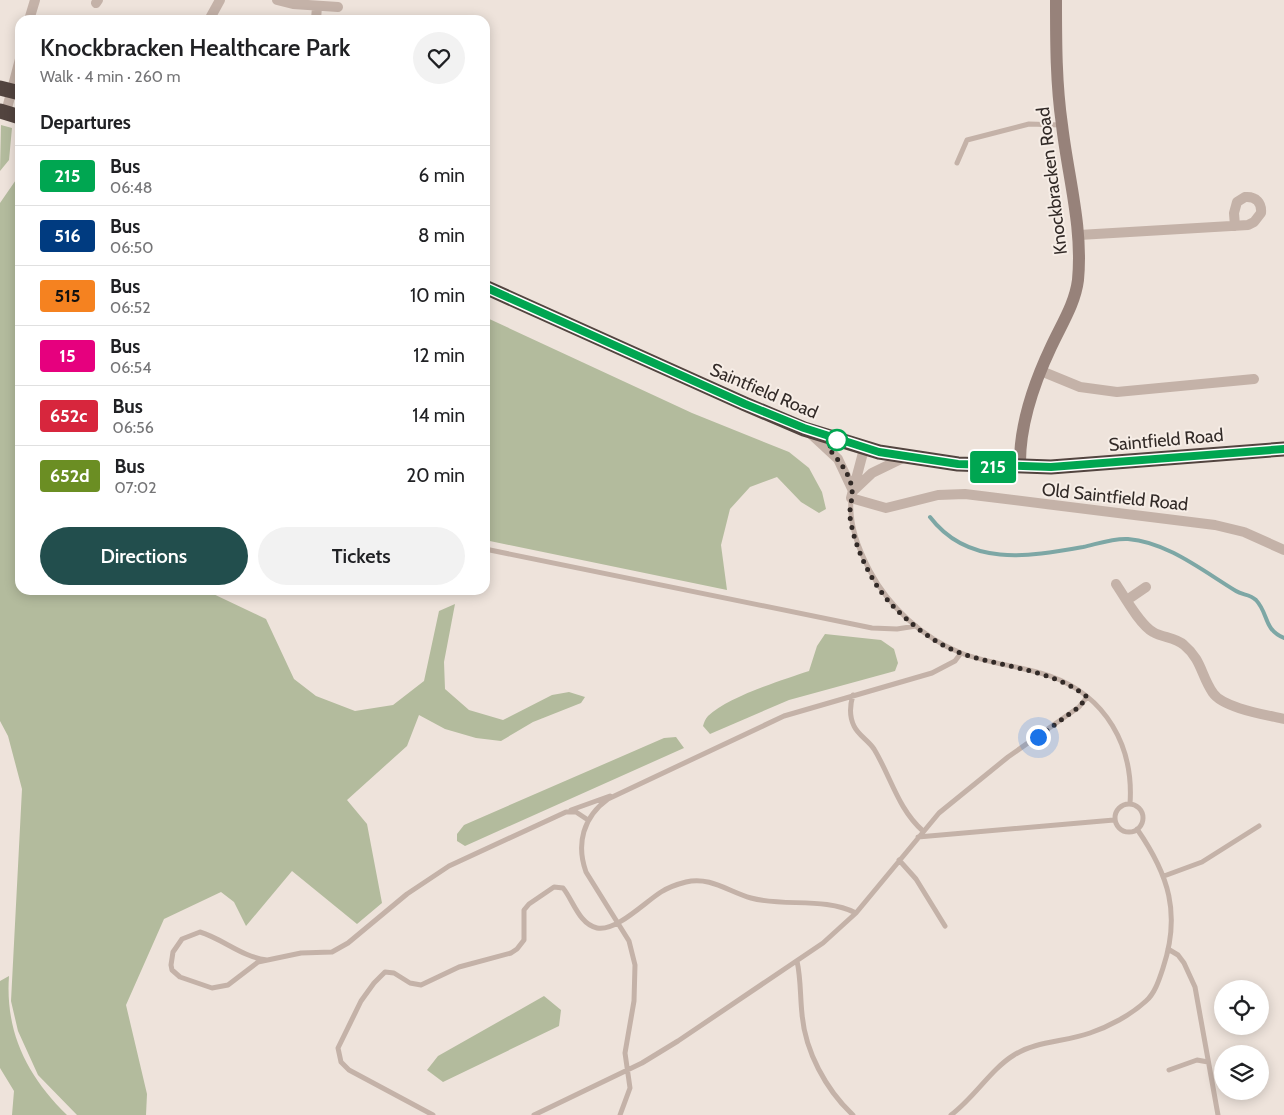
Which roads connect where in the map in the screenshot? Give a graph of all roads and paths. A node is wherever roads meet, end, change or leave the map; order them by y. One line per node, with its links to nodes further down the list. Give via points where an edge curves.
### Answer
1 (35, 0): 7 (street)
2 (220, 0): 8 (street)
3 (277, 0): 5 (street)
4 (1056, 0): 12 (street, Knockbracken Road)
5 (317, 6): 6 (street); 9 (street)
6 (338, 7)
7 (30, 15)
8 (212, 15)
9 (316, 15)
10 (13, 94): 11 (street)
11 (9, 113)
12 (1062, 124): 13 (lane, via 1029,124 967,140); 15 (street, Knockbracken Road)
13 (958, 164)
14 (1235, 226): 15 (street)
15 (1079, 235): 17 (street, Knockbracken Road, via 1078,282)
16 (490, 290): 19 (highway, Saintfield Road)
17 (1041, 371): 18 (street, via 1080,387 1117,392); 23 (street, Knockbracken Road, via 1021,441)
18 (1254, 379)
19 (804, 428): 20 (highway, Saintfield Road); 24 (street, via 838,459)
20 (864, 448): 22 (highway, Saintfield Road); 24 (street)
21 (1284, 449): 23 (highway, Saintfield Road, via 1099,465)
22 (905, 457): 23 (highway, Saintfield Road); 24 (street, via 872,473)
23 (1020, 467)
24 (852, 494): 26 (street, Old Saintfield Road, via 886,508 938,495 965,494 1179,520 1244,532); 30 (lane, via 850,517 865,562 891,604)
25 (490, 550): 30 (lane, via 872,628)
26 (1284, 550)
27 (1116, 584): 29 (street)
28 (1146, 587): 29 (street)
29 (1127, 600): 34 (street, via 1149,630 1179,641 1191,652 1218,698 1235,706)
30 (916, 626): 31 (lane)
31 (961, 653): 32 (lane, via 955,661 932,672); 33 (lane, via 1049,676 1067,683)
32 (853, 695): 35 (lane, via 777,719); 42 (lane, via 850,707 854,726 873,748 902,806)
33 (1087, 697): 36 (lane, via 1109,720 1124,748 1131,776); 42 (lane, via 1079,707 967,789)
34 (1284, 718)
35 (618, 794): 37 (lane, via 598,798); 38 (lane, via 600,804)
36 (1130, 804): 39 (lane, via 1118,808); 41 (lane, via 1139,808 1143,816)
37 (566, 812): 38 (lane, via 580,813); 50 (lane, via 436,873 348,943 332,952 301,953)
38 (588, 820): 47 (lane, via 582,836 582,863)
39 (1114, 820): 41 (lane, via 1125,832); 43 (lane)
40 (1259, 826): 45 (lane, via 1202,862)
41 (1138, 830): 45 (lane)
42 (923, 831): 43 (lane)
43 (918, 837): 44 (lane)
44 (899, 860): 46 (lane); 48 (lane, via 916,878)
45 (1164, 876): 49 (lane, via 1171,899)
46 (856, 913): 47 (lane, via 829,906 752,898 702,880 664,890); 51 (lane)
47 (618, 923): 53 (lane, via 629,941 636,965 625,1053); 55 (lane, via 602,928 590,925 580,916 565,891 554,887 524,910 524,940 511,953 459,967 421,986 389,972 380,976 361,1001 338,1048 338,1057 349,1070)
48 (945, 926)
49 (1168, 949): 52 (lane, via 1178,955 1191,975); 59 (lane, via 1160,978 1146,1001 1091,1033 1012,1056)
50 (266, 960): 50 (lane, via 252,965 221,987 202,986 189,981 175,973 171,965 173,952 182,939 200,932)
51 (797, 961): 53 (lane, via 678,1041); 58 (lane, via 802,1015 815,1061 828,1085)
52 (1208, 1062): 54 (lane, via 1197,1060); 60 (lane)
53 (628, 1070): 56 (lane); 57 (lane, via 630,1088)
54 (1169, 1070)
55 (434, 1115)
56 (534, 1115)
57 (620, 1115)
58 (853, 1115)
59 (951, 1115)
60 (1218, 1115)

